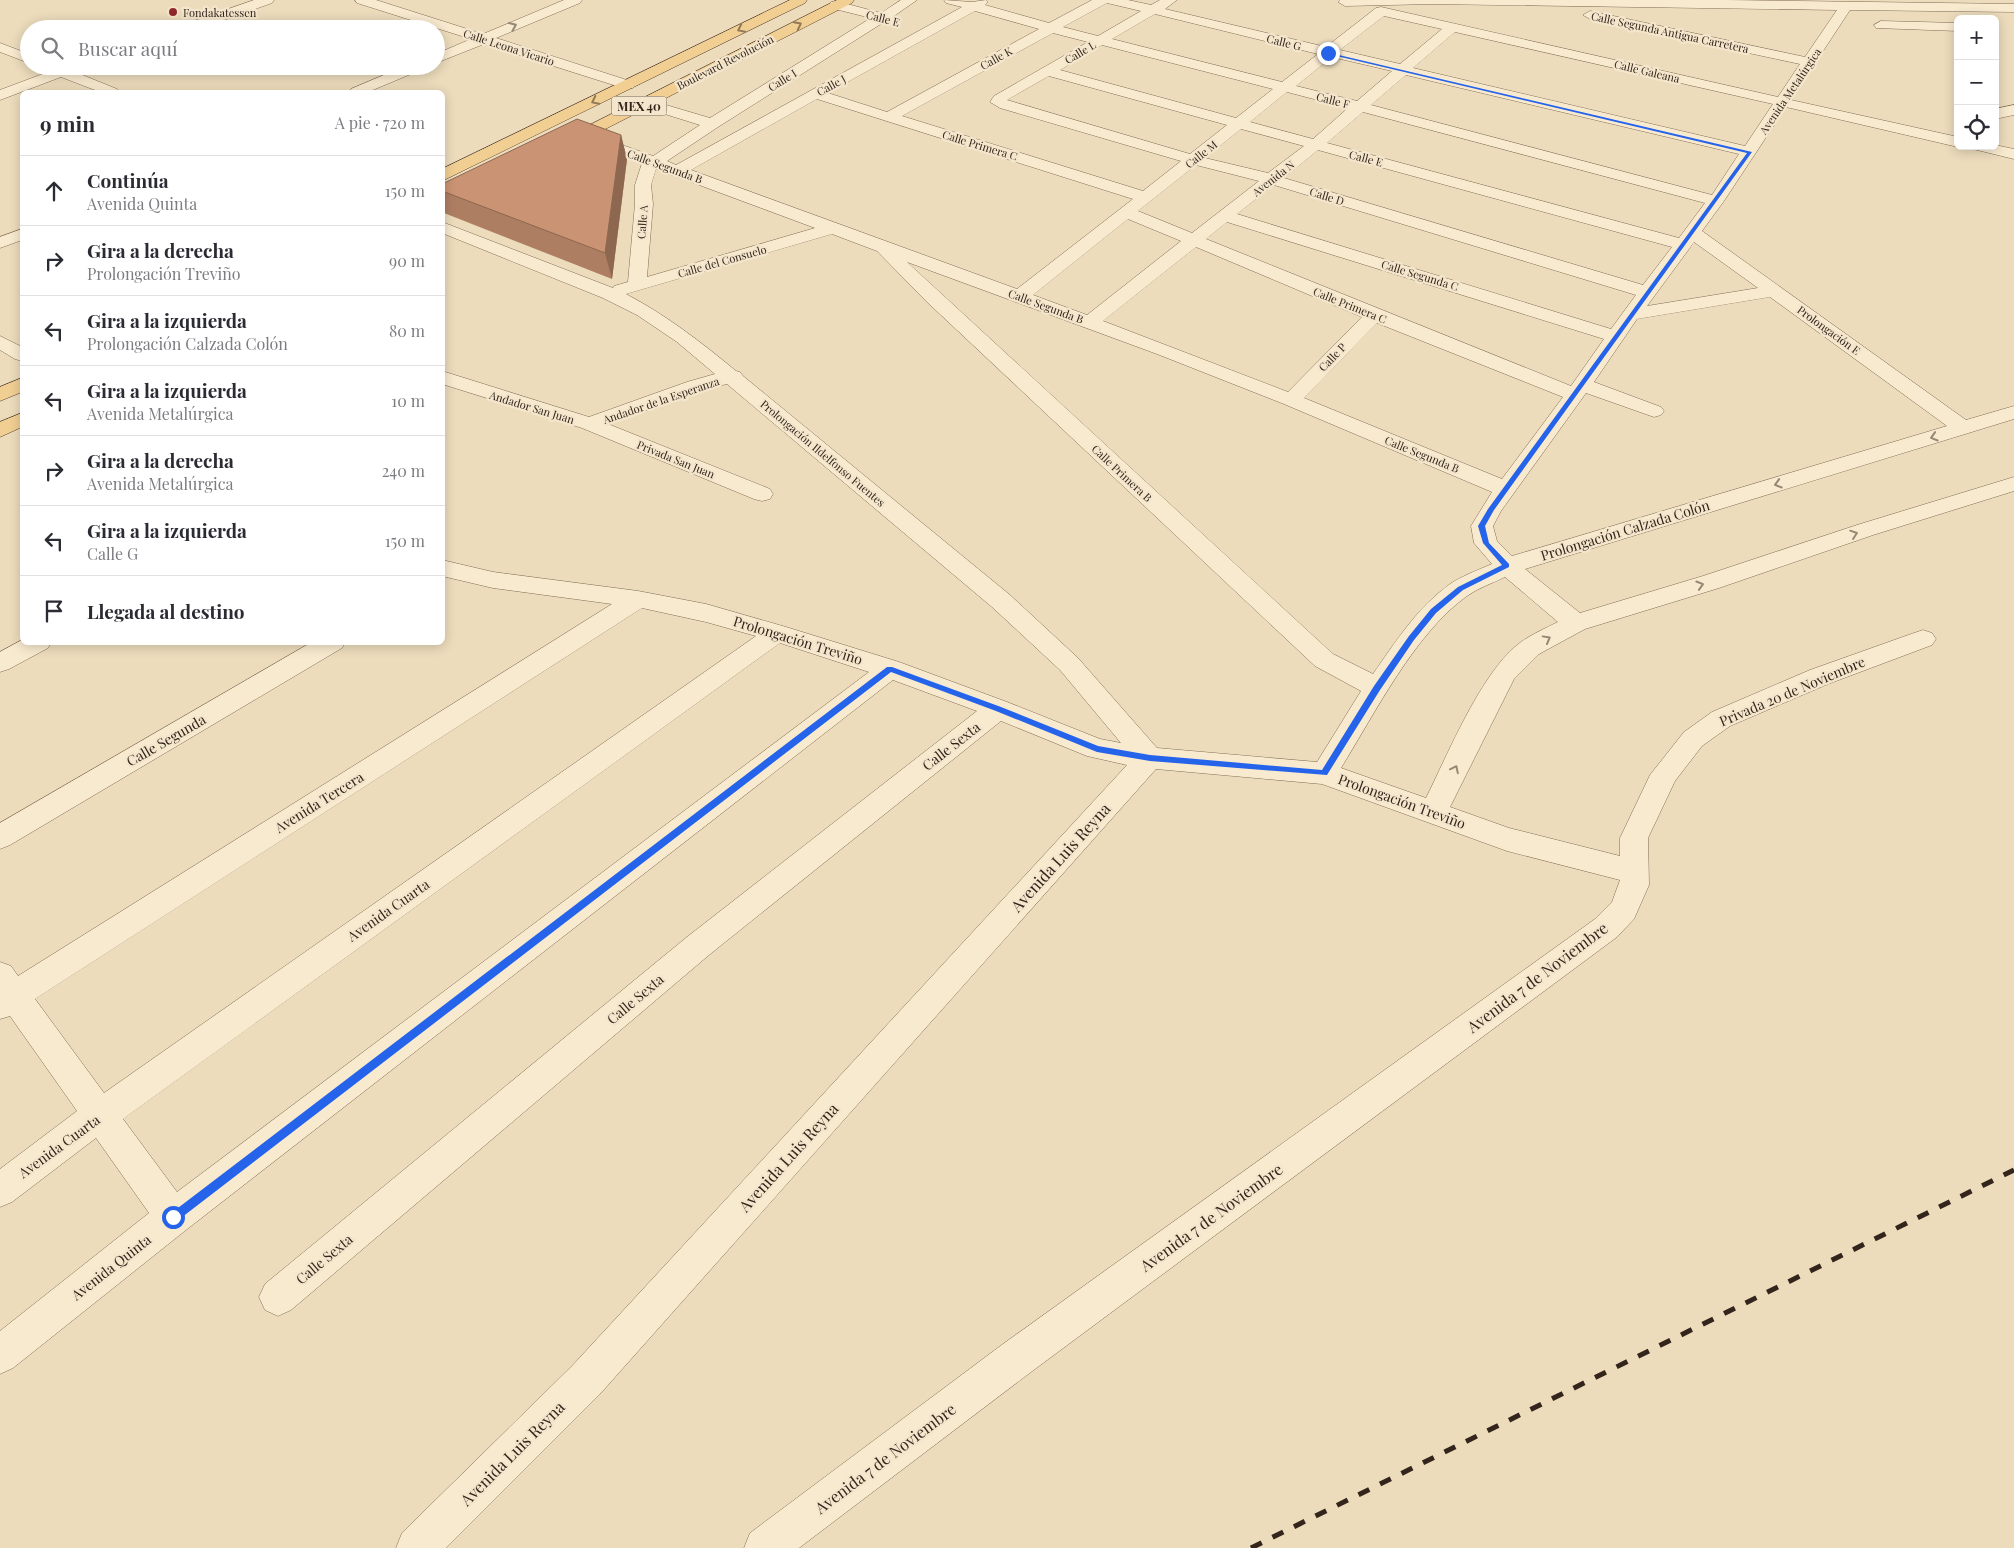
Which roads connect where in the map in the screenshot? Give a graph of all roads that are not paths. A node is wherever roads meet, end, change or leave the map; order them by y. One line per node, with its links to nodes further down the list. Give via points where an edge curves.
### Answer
1 (267, 0): 20 (street)
2 (362, 0): 21 (street, Calle Leona Vicario)
3 (575, 0): 28 (street, one-way to 3)
4 (800, 0): 40 (main road, MEX 40, one-way to 40)
5 (910, 0): 19 (street, Calle I)
6 (951, 0): 14 (street, Calle F)
7 (1102, 0): 26 (street, Calle K)
8 (1111, 0): 17 (street, Calle G)
9 (1170, 0): 17 (street, Calle L)
10 (1341, 1): 11 (street); 18 (street, Calle Galeana)
11 (1530, 2): 12 (street); 34 (street, Calle Segunda Antigua Carretera)
12 (1584, 2): 15 (street)
13 (841, 3): 19 (street, Calle E); 47 (main road, Boulevard Revolución / MEX 40, one-way to 13)
14 (979, 3): 26 (street, Calle F); 27 (street, Calle J)
15 (1846, 6): 16 (street); 22 (street, Avenida Metalúrgica)
16 (2014, 8)
17 (1153, 10): 29 (street, Calle L); 31 (street, Calle G)
18 (1381, 11): 24 (street, Calle Galeana); 31 (street, Calle M)
19 (883, 18): 27 (street, Calle E); 54 (street, Calle I)
20 (210, 20)
21 (426, 20)
22 (1834, 24): 25 (street); 34 (street, Avenida Metalúrgica)
23 (445, 26): 28 (street, Calle Leona Vicario)
24 (1452, 27): 35 (street, Avenida N); 46 (street, Calle Galeana)
25 (1954, 27)
26 (1051, 28): 29 (street, Calle F); 52 (street, Calle K)
27 (931, 30): 44 (street, Calle J)
28 (484, 38): 32 (street); 40 (street, Calle Leona Vicario)
29 (1099, 40): 36 (street, Calle L); 41 (street, Calle F)
30 (0, 47): 33 (street)
31 (1328, 53): 35 (street, Calle G); 41 (street, Calle M)
32 (445, 54)
33 (20, 55)
34 (1809, 62): 46 (street, Avenida Metalúrgica)
35 (1403, 70): 49 (street, Avenida N); 62 (street, Calle G)
36 (1048, 71): 48 (street, Calle L, via 999,99 998,102); 55 (street, Calle E)
37 (54, 75): 45 (street)
38 (70, 75): 42 (street)
39 (397, 75): 43 (street)
40 (628, 85): 67 (main road, MEX 40, one-way to 67)
41 (1283, 88): 49 (street, Calle F); 55 (street, Calle M)
42 (107, 90)
43 (361, 90)
44 (815, 94): 52 (street, Calle Primera C); 66 (street, Calle J)
45 (0, 95)
46 (1782, 102): 56 (street, Calle Galeana); 62 (street, Avenida Metalúrgica)
47 (644, 103): 54 (street); 57 (main road, Boulevard Revolución / MEX 40)
48 (1005, 105): 64 (street, Calle D)
49 (1358, 106): 59 (street, Avenida N); 70 (street, Calle F)
50 (2014, 110): 51 (street)
51 (1999, 113)
52 (889, 117): 69 (street, Calle Primera C)
53 (1948, 123): 56 (street)
54 (712, 124): 65 (street, Calle I)
55 (1239, 125): 59 (street, Calle E); 64 (street, Calle M)
56 (1909, 131): 58 (street, Calle Galeana)
57 (580, 135): 60 (main road, Boulevard Revolución / MEX 40); 65 (street, Calle Segunda B)
58 (1954, 141)
59 (1316, 144): 68 (street, Avenida N); 76 (street, Calle E)
60 (555, 148)
61 (1996, 150): 63 (street)
62 (1750, 152): 70 (street, Avenida Metalúrgica)
63 (2014, 154)
64 (1194, 160): 68 (street, Calle D); 69 (street, Calle M)
65 (655, 163): 66 (street, Calle Segunda B); 80 (street, Calle A, via 648,167 643,186)
66 (677, 171): 73 (street, Calle Segunda B)
67 (445, 175)
68 (1271, 179): 72 (street, Avenida N); 82 (street, Calle D)
69 (1145, 197): 71 (street, Calle M)
70 (1716, 201): 76 (street, Avenida Metalúrgica)
71 (1126, 212): 77 (street, Calle Primera C); 84 (street, Calle M)
72 (1224, 216): 77 (street, Avenida N); 88 (street, Calle Segunda C)
73 (833, 228): 79 (street, Calle Segunda B); 80 (street, Calle del Consuelo)
74 (445, 229): 83 (street, Prolongación Ildelfonso Fuentes)
75 (20, 235): 78 (street)
76 (1688, 239): 81 (street, Prolongación E); 82 (street, Avenida Metalúrgica)
77 (1193, 241): 86 (street, Calle Primera C); 87 (street, Avenida N)
78 (0, 243)
79 (877, 244): 84 (street, Calle Segunda B); 116 (street, Calle Primera B, via 1324,660)
80 (637, 286): 83 (street, Calle del Consuelo)
81 (1775, 291): 85 (street); 101 (street, Prolongación E)
82 (1647, 292): 85 (street, Avenida Metalúrgica)
83 (610, 294): 91 (street, Prolongación Ildelfonso Fuentes, via 644,310)
84 (1020, 296): 87 (street, Calle Segunda B)
85 (1631, 314): 88 (street, Avenida Metalúrgica)
86 (1374, 315): 94 (street, Calle Primera C); 96 (street, Calle P)
87 (1090, 322): 96 (street, Calle Segunda B)
88 (1616, 337): 94 (street, Avenida Metalúrgica)
89 (0, 342): 90 (street)
90 (20, 354)
91 (732, 376): 100 (street, Andador de la Esperanza, via 694,386); 118 (street, Prolongación Ildelfonso Fuentes, via 1001,601 1068,664)
92 (445, 378): 100 (street, Andador San Juan)
93 (20, 385): 95 (main road)
94 (1578, 390): 97 (street, Calle Primera C); 104 (street, Avenida Metalúrgica)
95 (0, 395)
96 (1291, 400): 104 (street, Calle Segunda B)
97 (1654, 412)
98 (2014, 412): 101 (street, Prolongación Calzada Colón)
99 (20, 420): 102 (main road)
100 (589, 424): 105 (street, Privada San Juan)
101 (1964, 428): 106 (street, Prolongación Calzada Colón, one-way to 106)
102 (0, 431)
103 (2014, 484): 109 (street, one-way to 103)
104 (1506, 489): 106 (street, Avenida Metalúrgica, via 1482,526 1486,543)
105 (762, 494)
106 (1507, 566): 109 (street, Avenida Metalúrgica); 116 (street, Prolongación Calzada Colón, via 1460,589 1433,611)
107 (446, 573): 108 (street, Prolongación Treviño)
108 (638, 599): 110 (street, Prolongación Treviño, via 706,613); 123 (street, Avenida Tercera)
109 (1576, 623): 120 (street, one-way to 109, via 1505,673 1530,648)
110 (777, 633): 115 (street, Prolongación Treviño); 124 (street, Avenida Cuarta)
111 (1923, 639): 122 (street, Privada 20 de Noviembre, via 1819,677 1730,715 1694,739 1664,775 1634,838)
112 (33, 645): 114 (street)
113 (328, 645): 121 (street, Calle Segunda)
114 (0, 664)
115 (890, 669): 117 (street, Prolongación Treviño); 126 (street, Avenida Quinta)
116 (1377, 688): 119 (street, Prolongación Calzada Colón)
117 (998, 709): 118 (street, Prolongación Treviño, via 1097,749); 127 (street, Calle Sexta, via 698,946)
118 (1150, 758): 119 (street, Prolongación Treviño); 129 (street, Avenida Luis Reyna, via 586,1380)
119 (1324, 773): 120 (street, Prolongación Treviño)
120 (1433, 812): 122 (street, Prolongación Treviño, via 1507,839)
121 (0, 837)
122 (1635, 872): 130 (street, Avenida 7 de Noviembre, via 1634,886 1623,910 1606,928 1017,1358)
123 (5, 992): 124 (street)
124 (100, 1116): 125 (street, Avenida Cuarta); 126 (street)
125 (0, 1190)
126 (173, 1217): 128 (street, Avenida Quinta)
127 (278, 1297)
128 (0, 1354)
129 (417, 1548)
130 (765, 1548)

